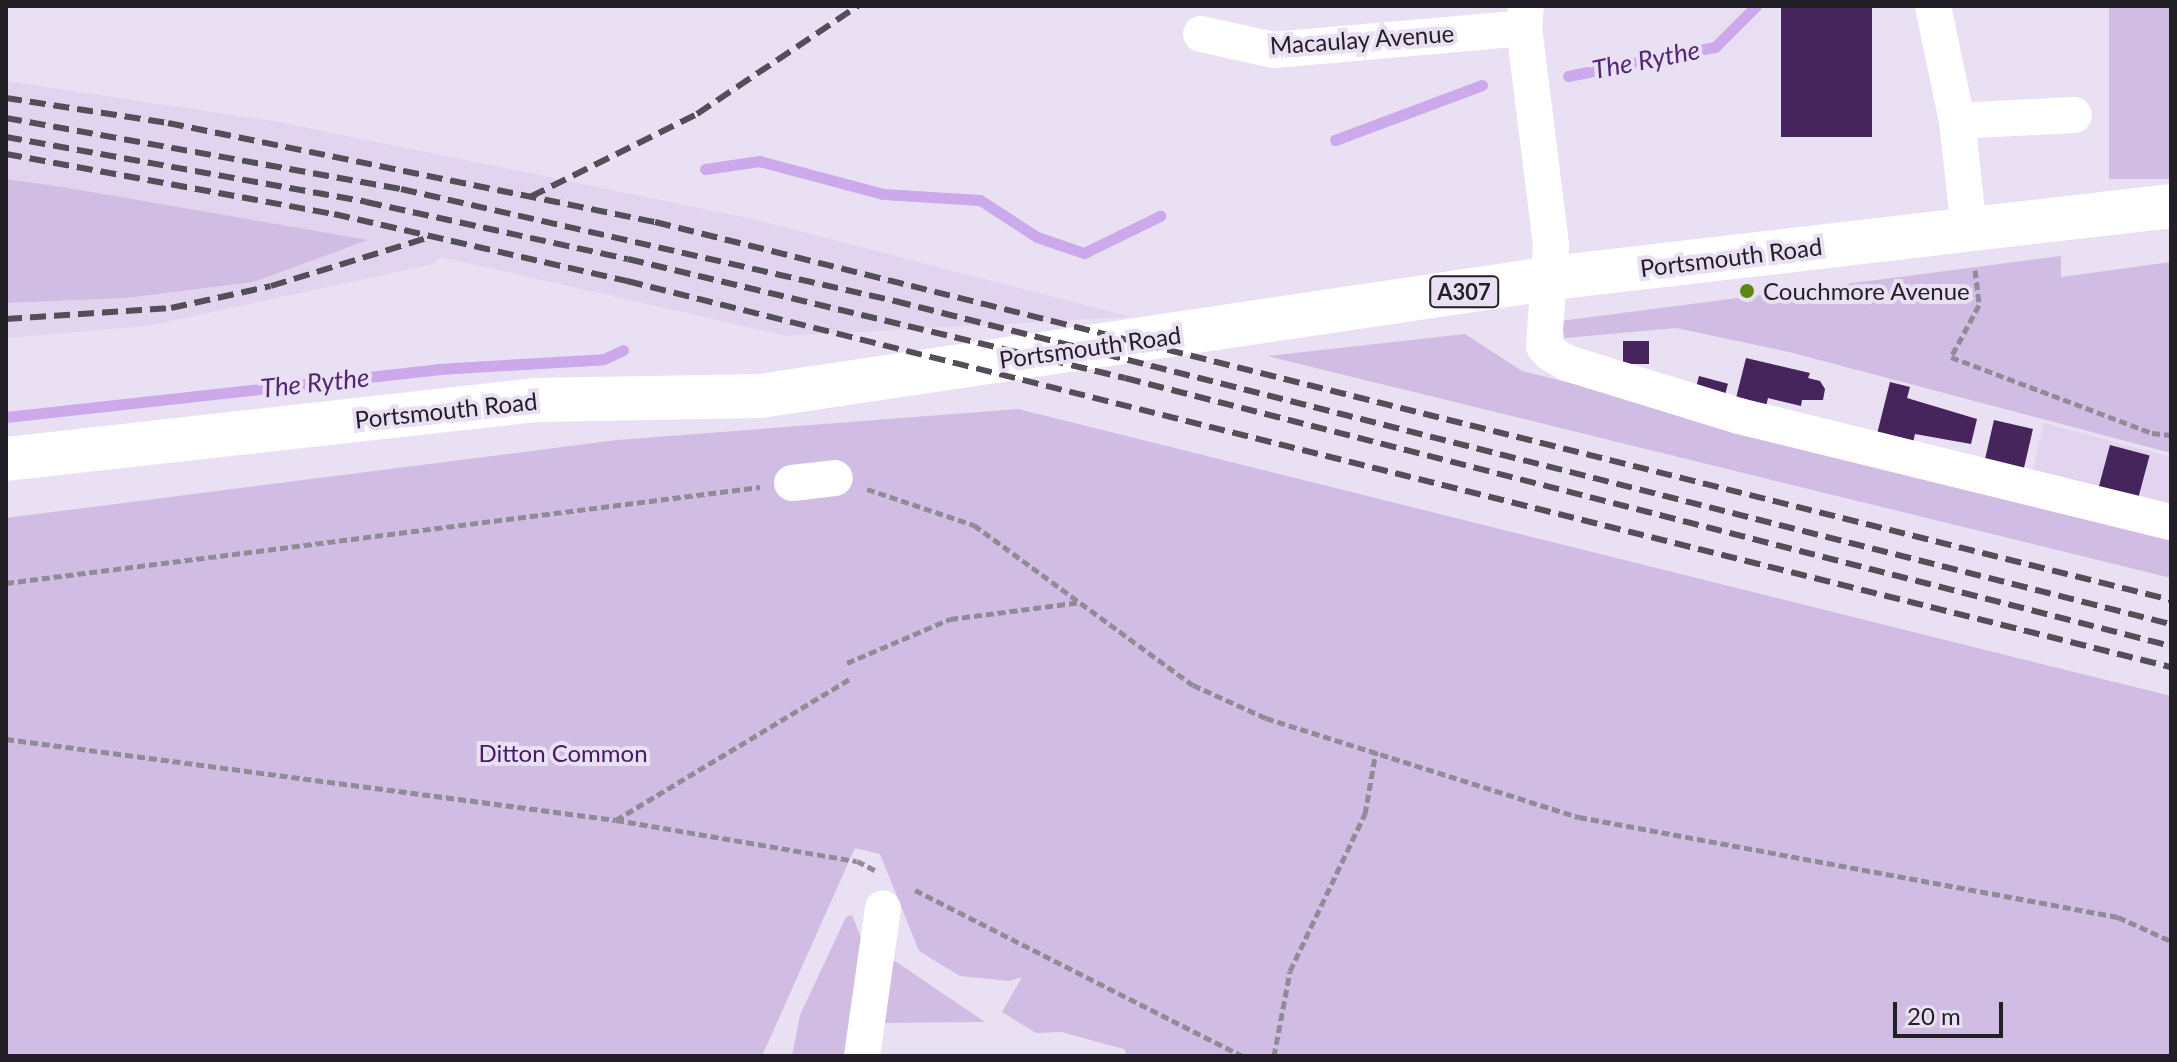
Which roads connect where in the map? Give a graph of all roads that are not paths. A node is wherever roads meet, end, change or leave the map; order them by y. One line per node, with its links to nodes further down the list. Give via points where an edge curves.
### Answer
1 (1933, 6): 5 (street)
2 (1525, 17): 3 (street, Macaulay Avenue, via 1274,50); 8 (street)
3 (1201, 34)
4 (2074, 115): 5 (street)
5 (1960, 136): 7 (street)
6 (2171, 206): 7 (main road, Portsmouth Road / A307)
7 (1969, 208): 8 (main road, Portsmouth Road / A307)
8 (1549, 245): 9 (main road, Portsmouth Road / A307, via 760,396 535,400); 12 (street, via 1544,346 1567,363 1739,416)
9 (6, 459)
10 (835, 478): 11 (street)
11 (792, 483)
12 (2171, 522)
13 (893, 891): 14 (street)
14 (862, 1056)

